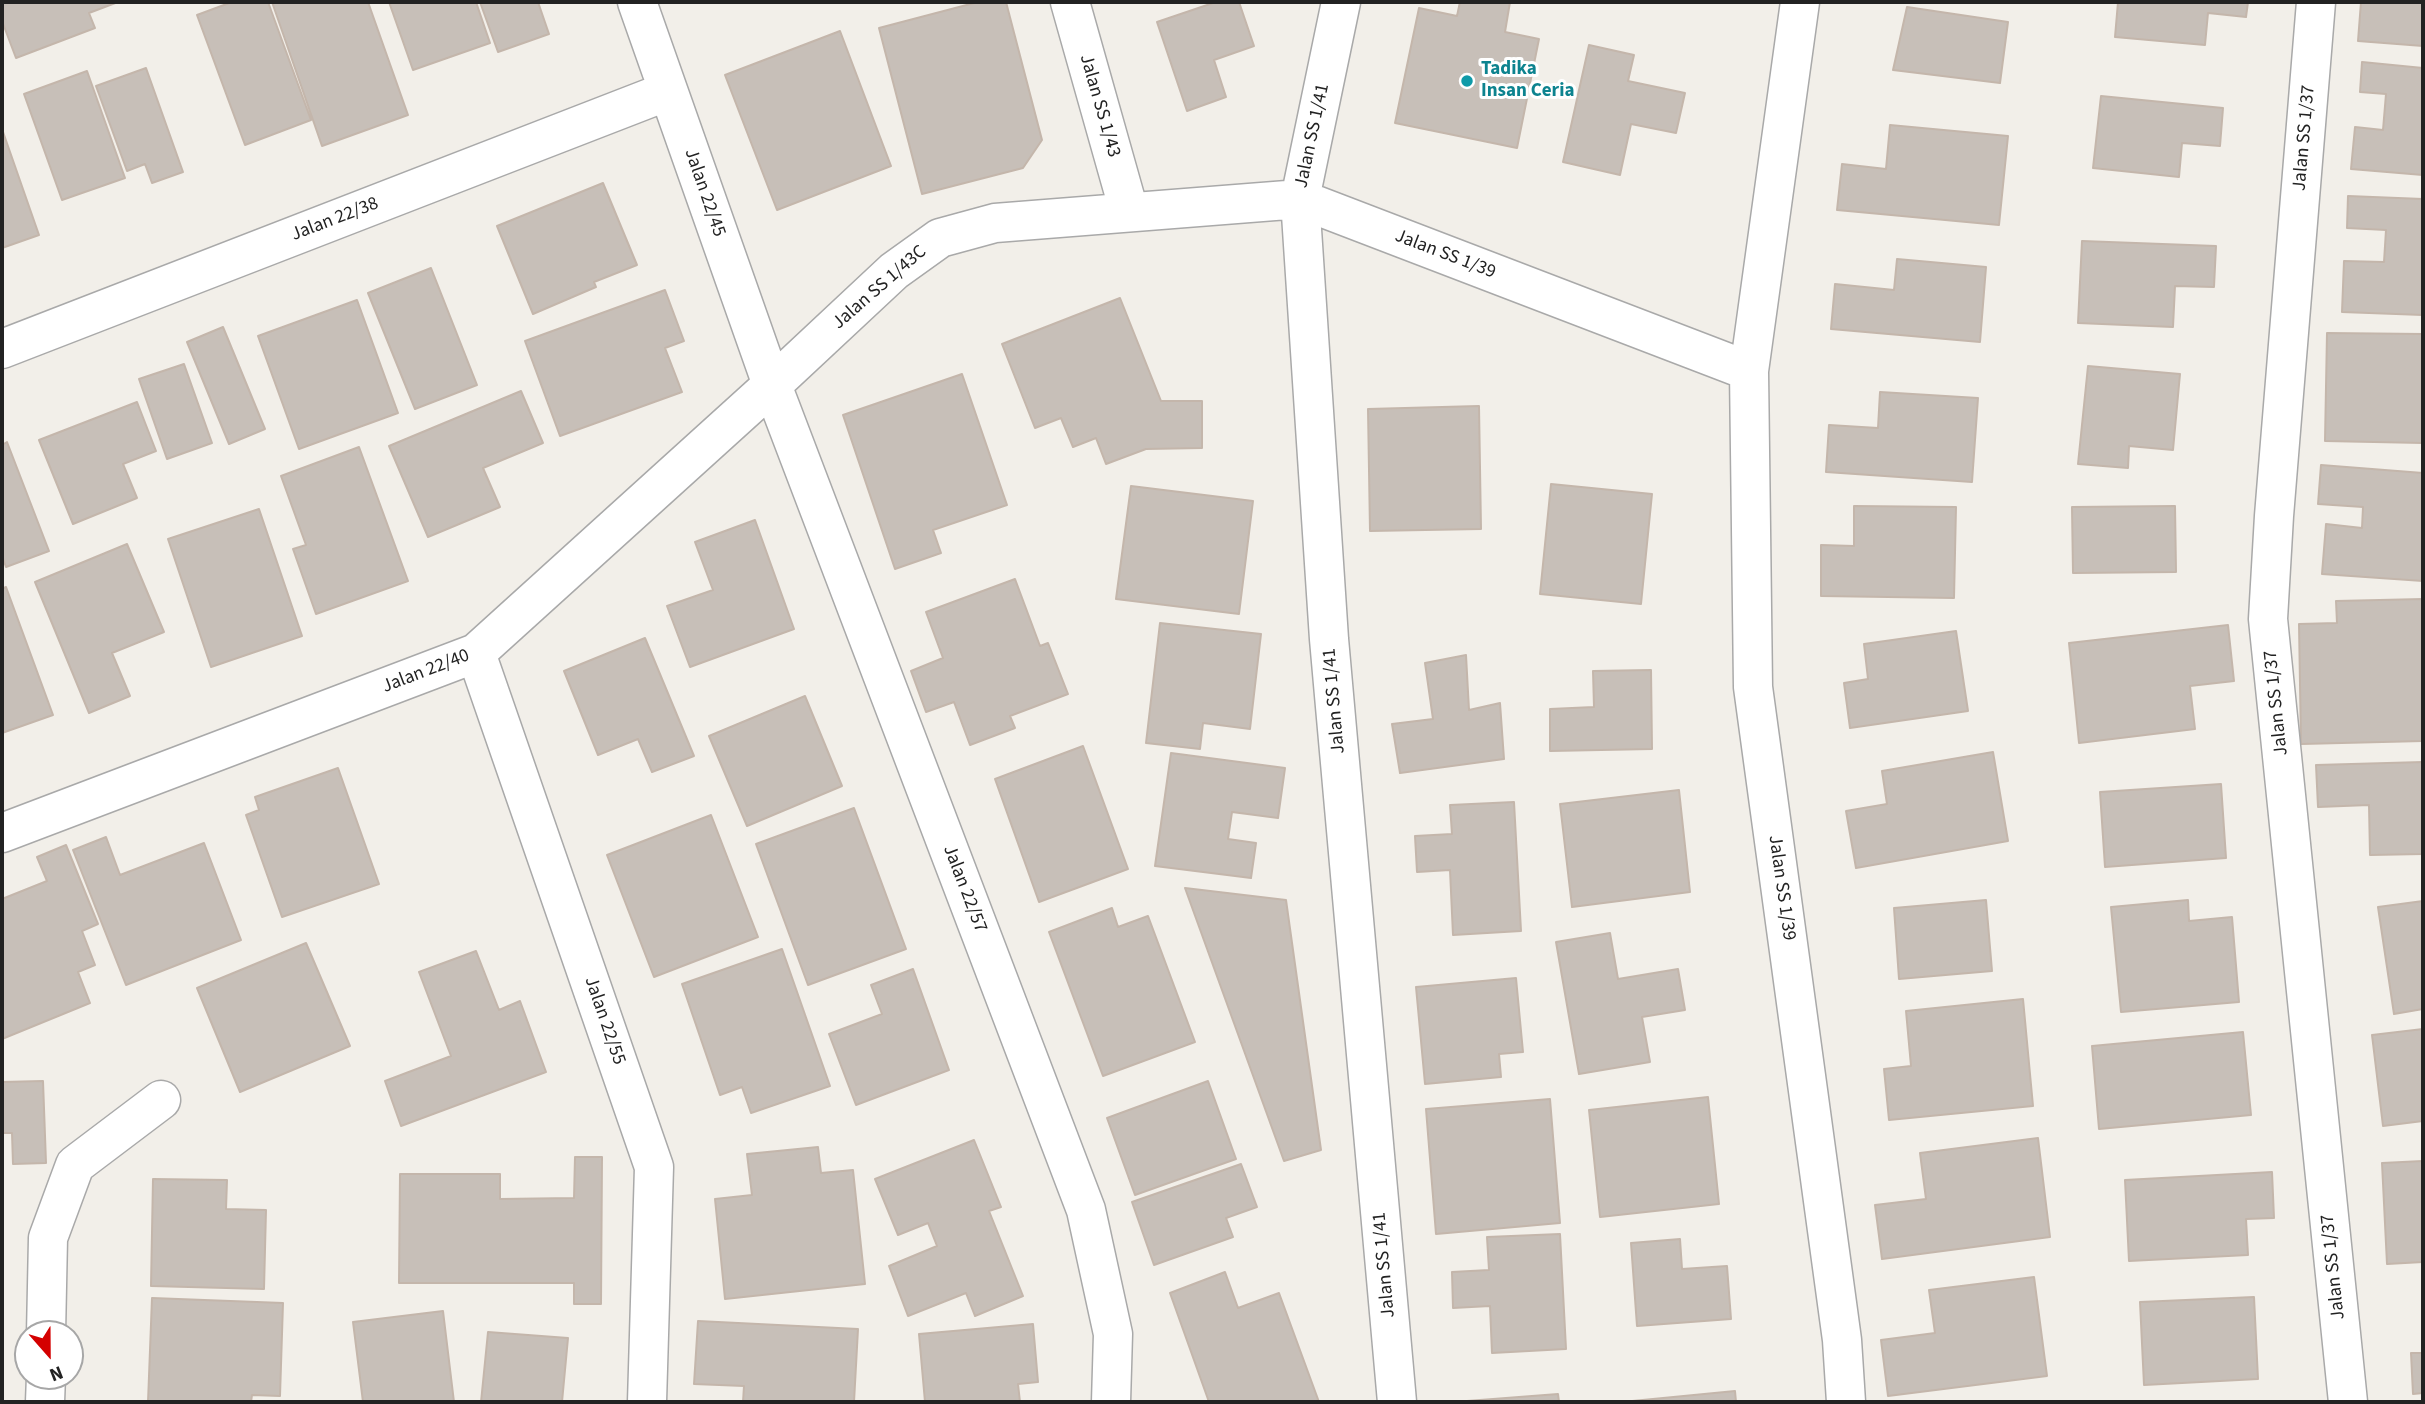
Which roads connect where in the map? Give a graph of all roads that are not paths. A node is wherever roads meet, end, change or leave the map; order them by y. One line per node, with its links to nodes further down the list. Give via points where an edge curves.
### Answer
1 (637, 2): 6 (street, Jalan 22/45)
2 (1070, 2): 8 (street, Jalan SS 1/43)
3 (1341, 2): 7 (street, Jalan SS 1/41)
4 (1800, 2): 10 (street, Jalan SS 1/39)
5 (2316, 2): 20 (street, Jalan SS 1/37, via 2268,619)
6 (668, 91): 9 (street, Jalan 22/38); 11 (street, Jalan 22/45)
7 (1300, 199): 8 (street, Jalan SS 1/39); 10 (street, Jalan SS 1/39); 18 (street, Jalan SS 1/41, via 1329,639)
8 (1129, 211): 11 (street, Jalan SS 1/43C, via 995,223 940,238 894,271)
9 (2, 349)
10 (1749, 371): 19 (street, Jalan SS 1/39, via 1753,687 1842,1340)
11 (772, 385): 12 (street, Jalan 22/40); 17 (street, Jalan 22/57, via 1086,1210 1113,1334)
12 (476, 653): 13 (street, Jalan 22/40); 16 (street, Jalan 22/55, via 653,1167)
13 (2, 832)
14 (162, 1100): 15 (street, via 75,1165 48,1238)
15 (46, 1320)
16 (647, 1402)
17 (1111, 1402)
18 (1397, 1402)
19 (1846, 1402)
20 (2348, 1402)

